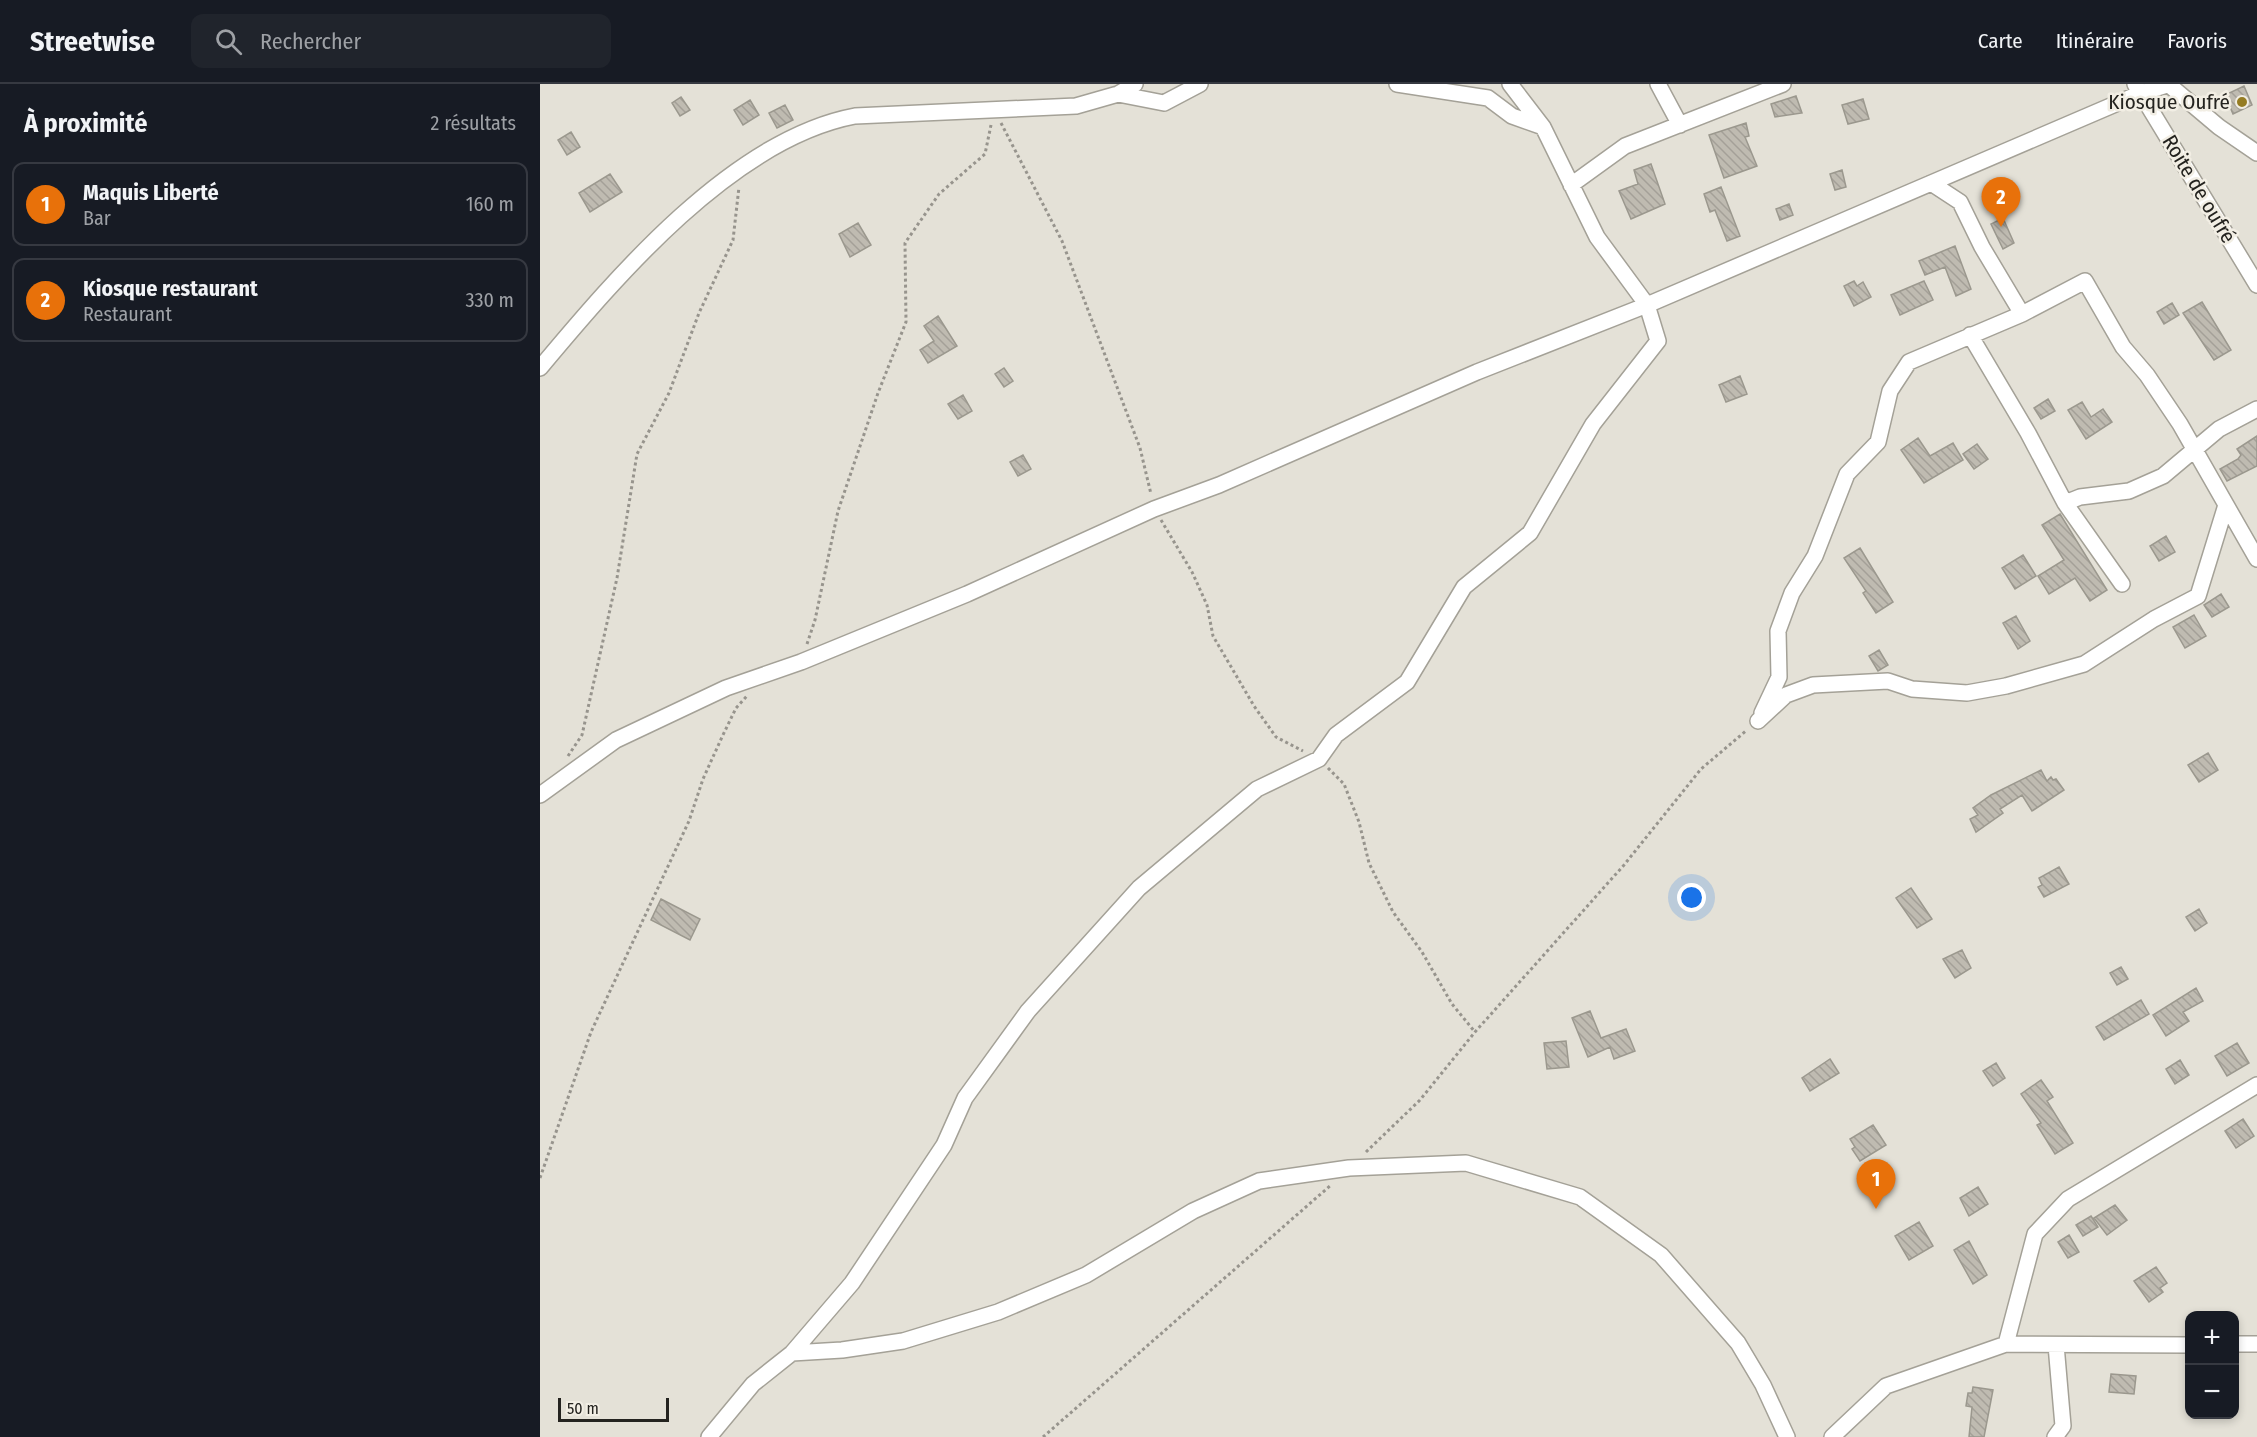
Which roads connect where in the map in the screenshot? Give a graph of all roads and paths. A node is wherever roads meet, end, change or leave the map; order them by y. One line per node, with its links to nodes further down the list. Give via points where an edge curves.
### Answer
1 (1135, 84): 9 (street)
2 (1200, 84): 9 (street, via 1164,103)
3 (1397, 84): 12 (street, via 1488,98 1512,116)
4 (1510, 84): 12 (street)
5 (1658, 84): 11 (street)
6 (1783, 84): 11 (street)
7 (2169, 84): 8 (street); 13 (street)
8 (2138, 89): 15 (street); 17 (street, Roite de oufré)
9 (1119, 94): 10 (street, via 1076,106)
10 (994, 110): 14 (street, via 855,116 830,121 788,138); 26 (path, via 1062,241 1140,448); 29 (path, via 985,154 939,194 905,243 906,322 838,511 815,620)
11 (1680, 124): 16 (street, via 1625,146)
12 (1543, 127): 16 (street)
13 (2257, 153)
14 (741, 167): 21 (street, via 675,222 579,321); 32 (path, via 733,240 699,313 669,393 638,454 617,578 582,735)
15 (1931, 183): 18 (street); 19 (street, via 1960,202)
16 (1571, 185): 18 (street, via 1597,237)
17 (2257, 285)
18 (1647, 305): 26 (street, via 1477,372 1219,485); 42 (street, via 1658,341 1593,424 1530,533 1464,587 1407,682 1336,735 1319,759 1257,789 1139,888 1104,925 1028,1011 965,1098 944,1145 852,1283)
19 (2022, 314): 20 (street); 23 (street, via 2085,281 2123,347 2147,375)
20 (1970, 335): 24 (street); 31 (street, via 1909,362 1890,391 1878,442 1847,474 1815,556 1792,593 1778,631 1779,677)
21 (540, 368)
22 (2257, 410): 23 (street, via 2219,429)
23 (2194, 449): 24 (street, via 2155,480 2129,490 2080,497); 25 (street)
24 (2066, 504): 28 (street)
25 (2226, 505): 27 (street); 31 (street, via 2198,596 2084,664 2006,687 1967,693 1912,688 1887,681 1813,685 1786,695)
26 (1154, 509): 29 (street, via 967,594)
27 (2257, 559)
28 (2122, 584)
29 (801, 662): 30 (street)
30 (766, 674): 33 (street, via 726,688 616,740); 36 (path, via 736,708 703,779 689,821 591,1032)
31 (1758, 721): 35 (path, via 1701,769 1624,865 1420,1100)
32 (563, 764)
33 (540, 795)
34 (2257, 1085): 37 (street, via 2068,1199 2035,1234)
35 (1349, 1168): 42 (street, via 1259,1180 1193,1211 1086,1275 998,1312 903,1341); 44 (path); 45 (street, via 1466,1163 1580,1197 1661,1255 1738,1343)
36 (540, 1178)
37 (2006, 1344): 40 (street); 46 (street, via 1886,1386)
38 (2239, 1344): 39 (street)
39 (2257, 1344)
40 (2056, 1345): 41 (street); 47 (street, via 2063,1426)
41 (2185, 1345)
42 (792, 1353): 43 (street, via 753,1384)
43 (709, 1437)
44 (1043, 1437)
45 (1787, 1437)
46 (1832, 1437)
47 (2055, 1437)

